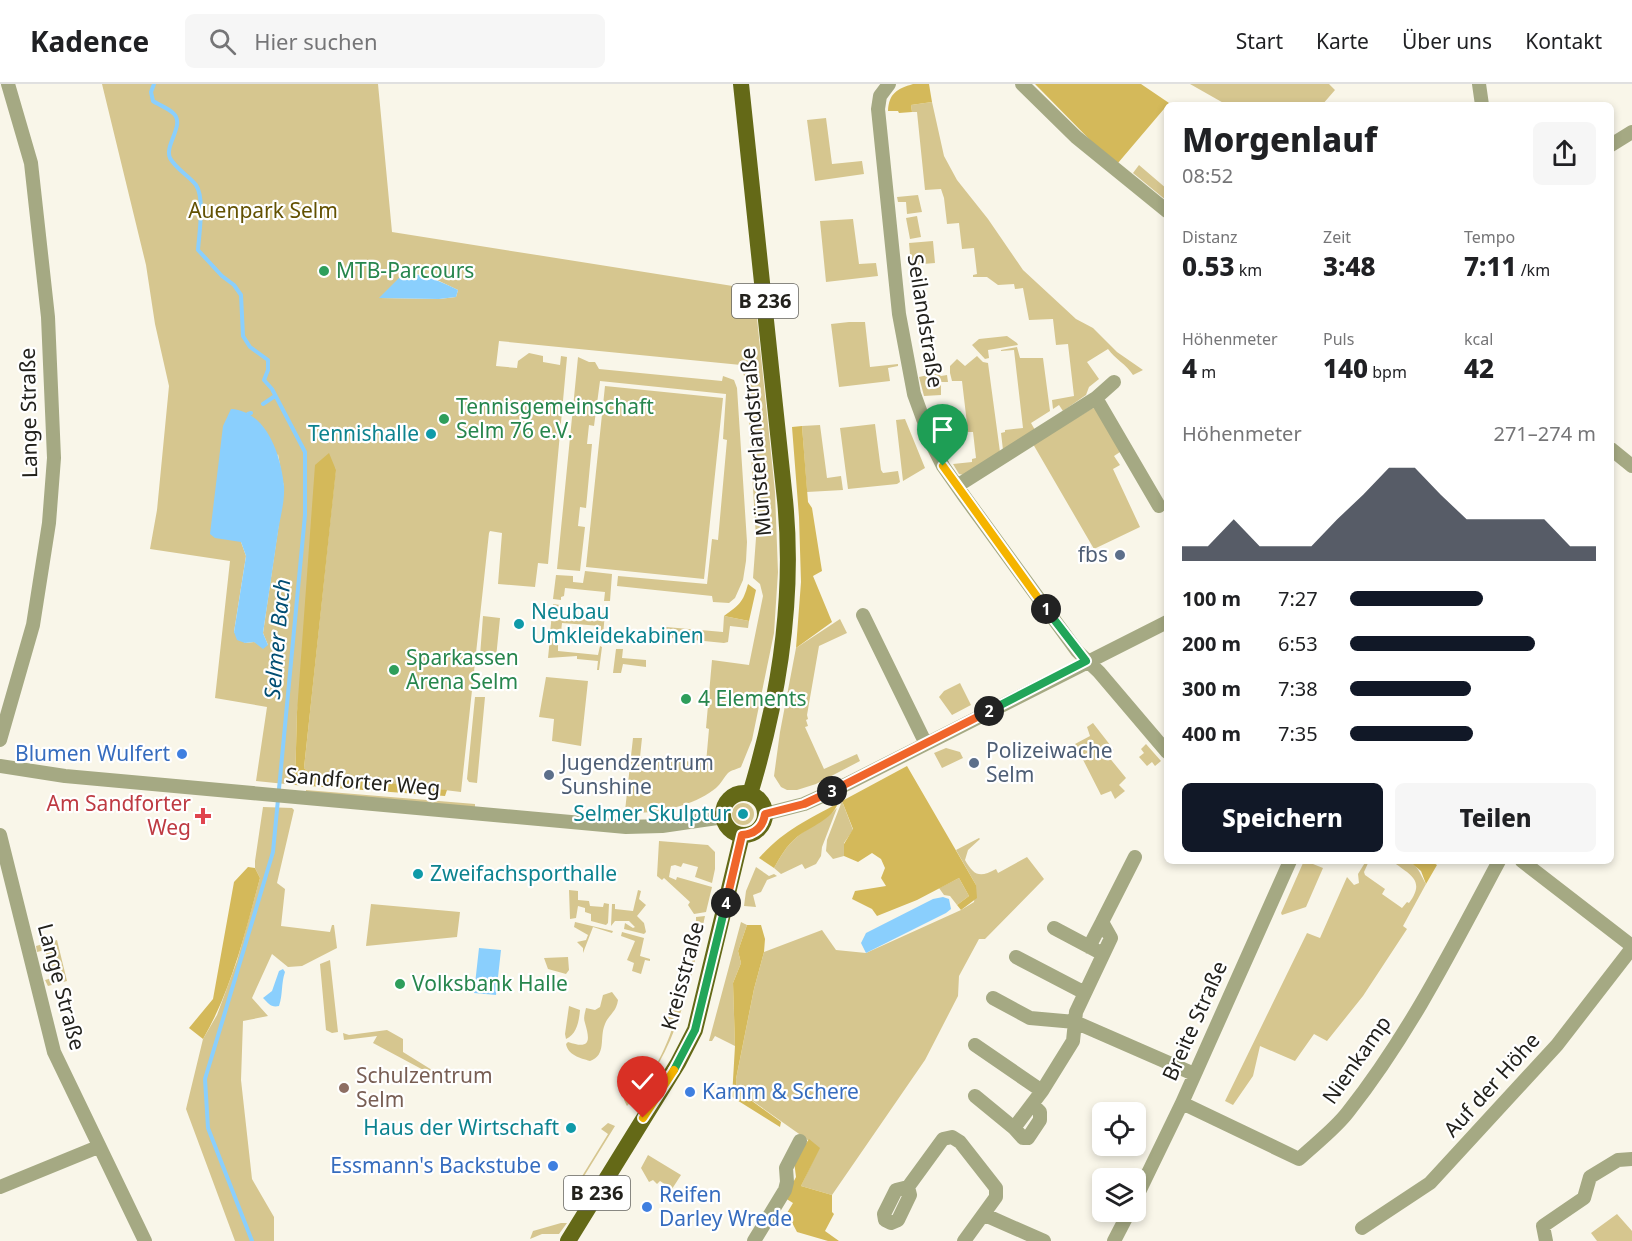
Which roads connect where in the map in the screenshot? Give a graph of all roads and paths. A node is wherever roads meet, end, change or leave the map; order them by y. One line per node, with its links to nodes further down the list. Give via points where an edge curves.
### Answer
1 (8, 84): 7 (street, Lange Straße)
2 (741, 84): 24 (main road, Münsterlandstraße / B 236, via 786,500 788,560 782,656)
3 (889, 84): 15 (street, Seilandstraße, via 880,96 878,109 899,314 910,379 933,446)
4 (1022, 84): 10 (street, via 1076,137)
5 (1479, 84): 6 (street)
6 (1482, 102)
7 (7, 104): 20 (street, Lange Straße, via 31,163 48,317 54,458 49,523 33,625)
8 (1632, 132): 9 (street)
9 (1614, 143)
10 (1164, 209)
11 (1114, 382): 12 (street)
12 (1096, 398): 15 (street); 16 (street)
13 (1614, 452): 14 (street)
14 (1632, 466)
15 (957, 486): 19 (street, Seilandstraße)
16 (1159, 506)
17 (863, 615): 21 (street)
18 (1164, 623): 19 (street)
19 (1086, 661): 21 (street); 22 (street, Seilandstraße)
20 (0, 740)
21 (926, 744): 25 (street, via 804,804)
22 (1164, 748)
23 (0, 766): 26 (street, Sandforter Weg, via 292,798 633,827)
24 (750, 794): 25 (main road, via 761,802); 26 (main road, via 733,796 725,805)
25 (765, 814): 28 (main road, via 760,827)
26 (724, 817): 28 (main road, via 730,829)
27 (0, 835): 50 (street, Lange Straße, via 54,1052)
28 (742, 835): 59 (main road, Kreisstraße / B 236, via 695,1030)
29 (1135, 857): 33 (street)
30 (1289, 864): 45 (street, Breite Straße)
31 (1496, 864): 48 (street, Nienkamp, via 1428,992 1389,1053 1347,1113 1299,1159)
32 (1526, 864): 36 (street)
33 (1102, 922): 35 (street); 37 (street, via 1111,938)
34 (1054, 928): 35 (street)
35 (1089, 947): 37 (street)
36 (1632, 947): 57 (street, Auf der Höhe, via 1557,1045 1430,1183)
37 (1103, 954): 39 (street)
38 (1016, 957): 39 (street)
39 (1085, 993): 41 (street)
40 (993, 998): 41 (street, via 1030,1018)
41 (1075, 1022): 42 (street); 43 (street)
42 (1094, 1030): 43 (street); 45 (street)
43 (1073, 1041): 46 (street)
44 (975, 1045): 46 (street)
45 (1194, 1074): 48 (street, Breite Straße)
46 (1042, 1090): 47 (street, via 1014,1128)
47 (975, 1096)
48 (1182, 1103): 52 (street, Breite Straße)
49 (800, 1141): 60 (street, via 786,1168 784,1190)
50 (98, 1146): 53 (street); 58 (street, Lange Straße)
51 (1632, 1159): 64 (street, via 1618,1160 1590,1177 1584,1198 1543,1226)
52 (1146, 1177)
53 (0, 1187)
54 (908, 1187): 55 (street, via 943,1139 952,1137 996,1188 996,1197)
55 (985, 1215): 61 (street); 62 (street)
56 (1124, 1222): 63 (street)
57 (1362, 1228)
58 (145, 1241)
59 (568, 1241)
60 (754, 1241)
61 (964, 1241)
62 (1044, 1241)
63 (1114, 1241)
64 (1546, 1241)

